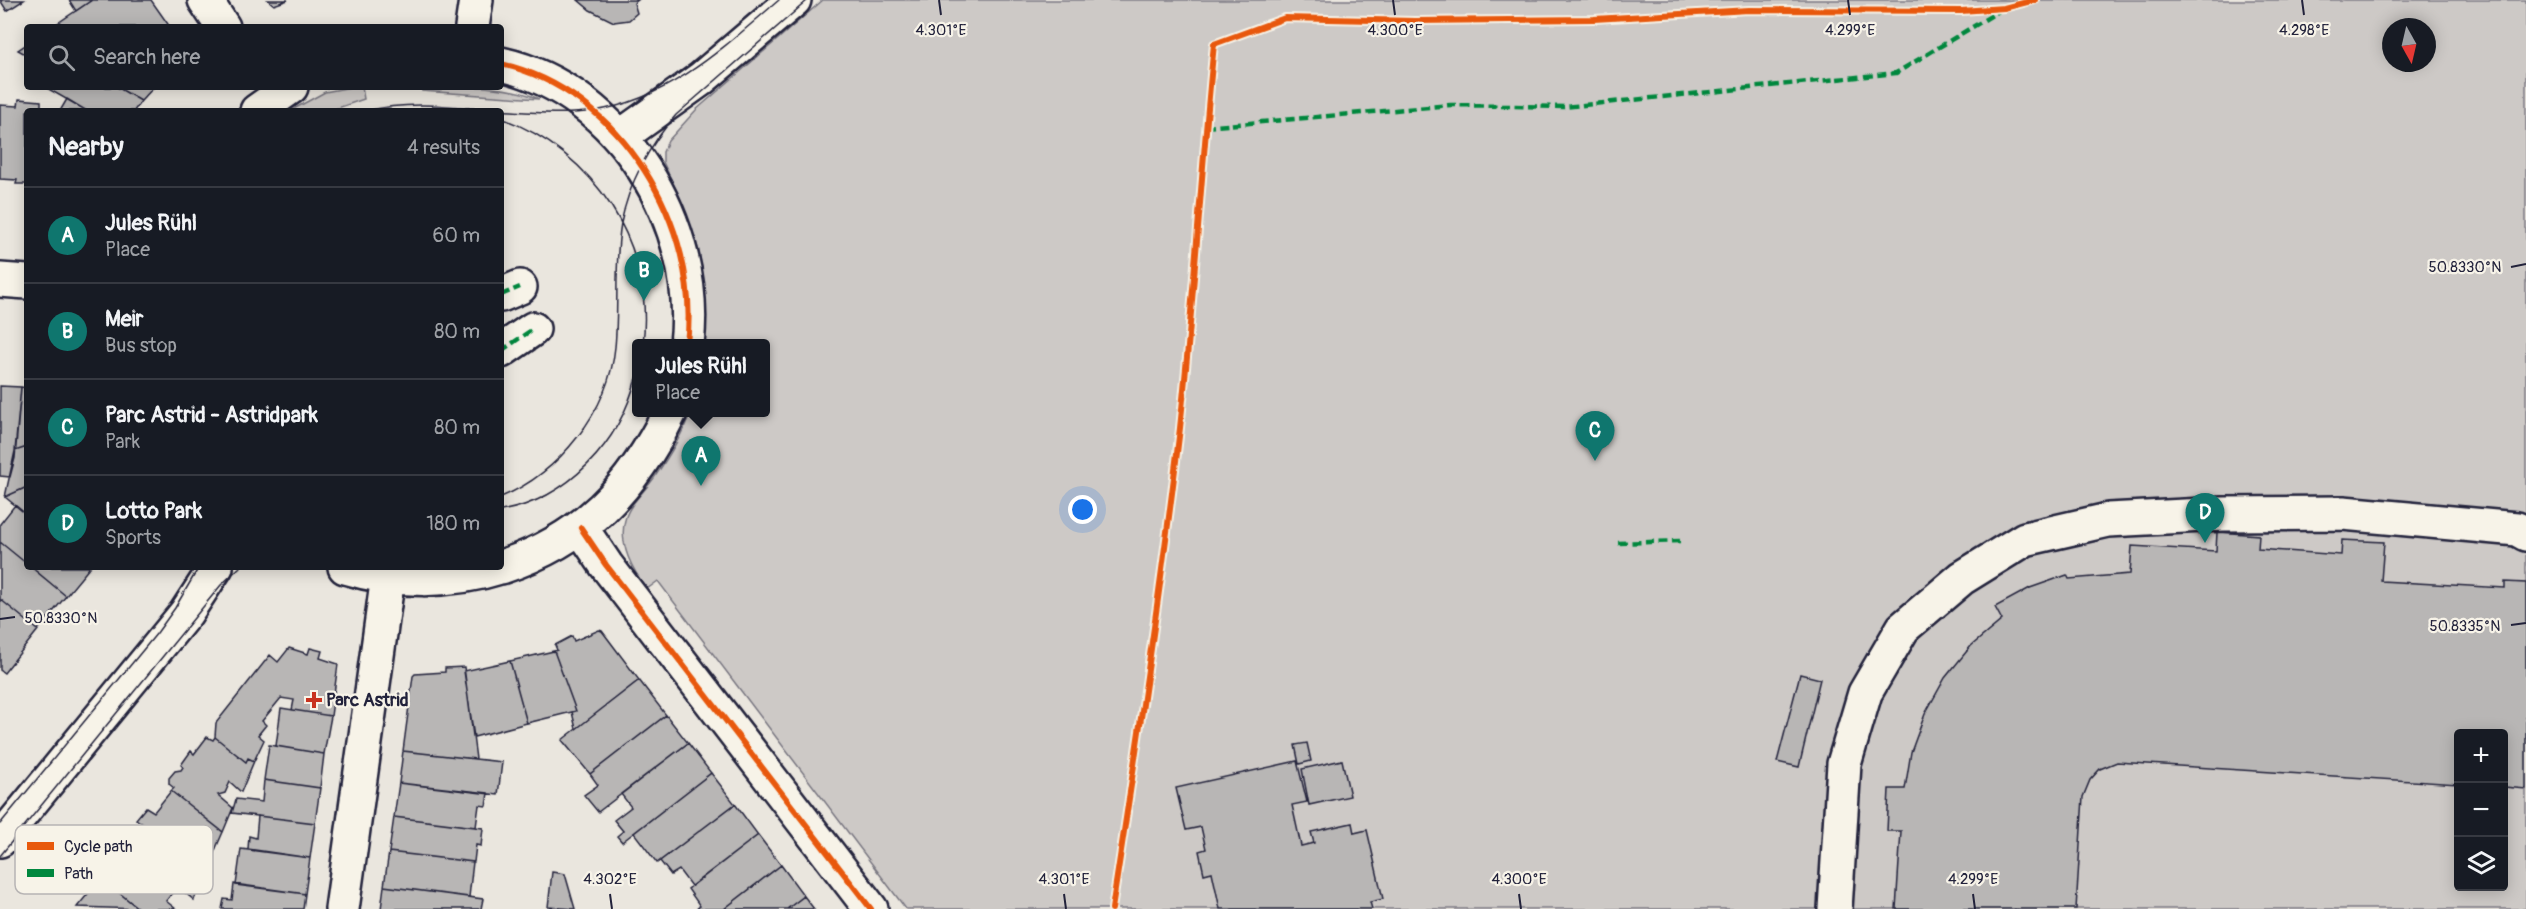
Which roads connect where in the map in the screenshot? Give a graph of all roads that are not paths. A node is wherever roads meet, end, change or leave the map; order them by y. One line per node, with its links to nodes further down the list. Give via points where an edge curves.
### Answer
1 (204, 0): 4 (street)
2 (476, 0): 5 (street)
3 (794, 0): 7 (street, via 701,80)
4 (221, 24)
5 (472, 24)
6 (504, 65): 7 (street, via 574,98)
7 (620, 137): 11 (street, via 652,180 675,233 684,267)
8 (0, 280): 9 (street)
9 (24, 282)
10 (533, 329): 12 (street)
11 (687, 339)
12 (504, 349)
13 (668, 417): 14 (street, via 634,476)
14 (581, 528): 16 (street, via 550,547); 23 (street)
15 (2526, 534): 24 (street, via 2517,529 2343,513 2223,514 2108,520 2025,539 1962,578 1903,628 1865,693 1844,764)
16 (504, 566)
17 (214, 570): 21 (street, via 186,613)
18 (359, 570): 20 (street)
19 (487, 570): 20 (street, via 455,577)
20 (388, 576): 22 (street)
21 (0, 840)
22 (342, 909)
23 (871, 909)
24 (1834, 909)

